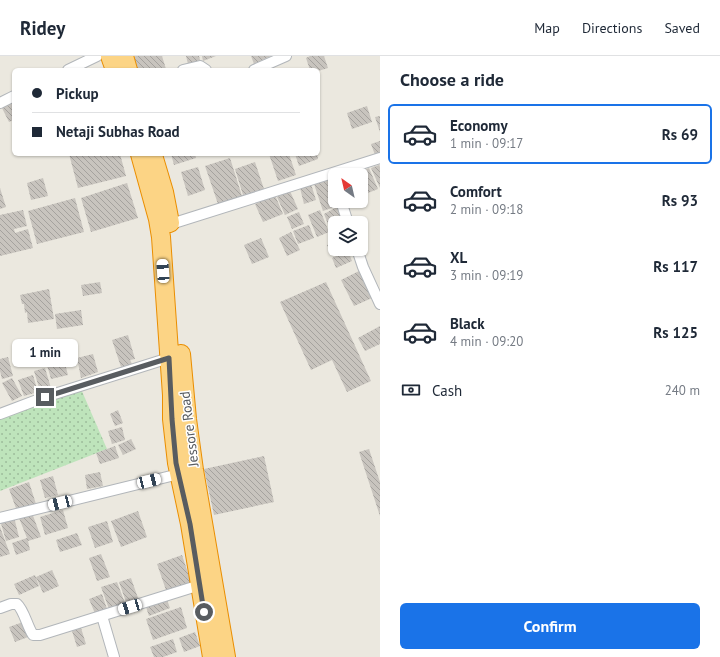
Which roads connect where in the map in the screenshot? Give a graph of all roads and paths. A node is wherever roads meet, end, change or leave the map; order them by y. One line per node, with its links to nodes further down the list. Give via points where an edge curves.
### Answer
1 (97, 56): 5 (street)
2 (110, 56): 6 (highway)
3 (124, 56): 7 (highway)
4 (286, 56): 10 (street)
5 (72, 68)
6 (114, 68)
7 (127, 68)
8 (192, 68): 9 (street)
9 (203, 68)
10 (259, 68)
11 (12, 97): 12 (street)
12 (0, 102)
13 (141, 156): 21 (highway, via 161,237)
14 (154, 156): 18 (highway, Jessore Road)
15 (380, 158): 16 (street)
16 (356, 168)
17 (328, 179): 18 (street)
18 (171, 224): 30 (highway, Jessore Road, via 187,418)
19 (359, 256): 20 (street)
20 (380, 304)
21 (169, 358): 22 (street); 23 (highway, via 172,419)
22 (0, 414)
23 (179, 474): 24 (street); 25 (highway)
24 (0, 518)
25 (200, 585): 27 (street); 29 (highway)
26 (0, 608): 27 (street, via 11,604 21,607 33,635)
27 (102, 616): 28 (street)
28 (114, 657)
29 (212, 657)
30 (226, 657)

